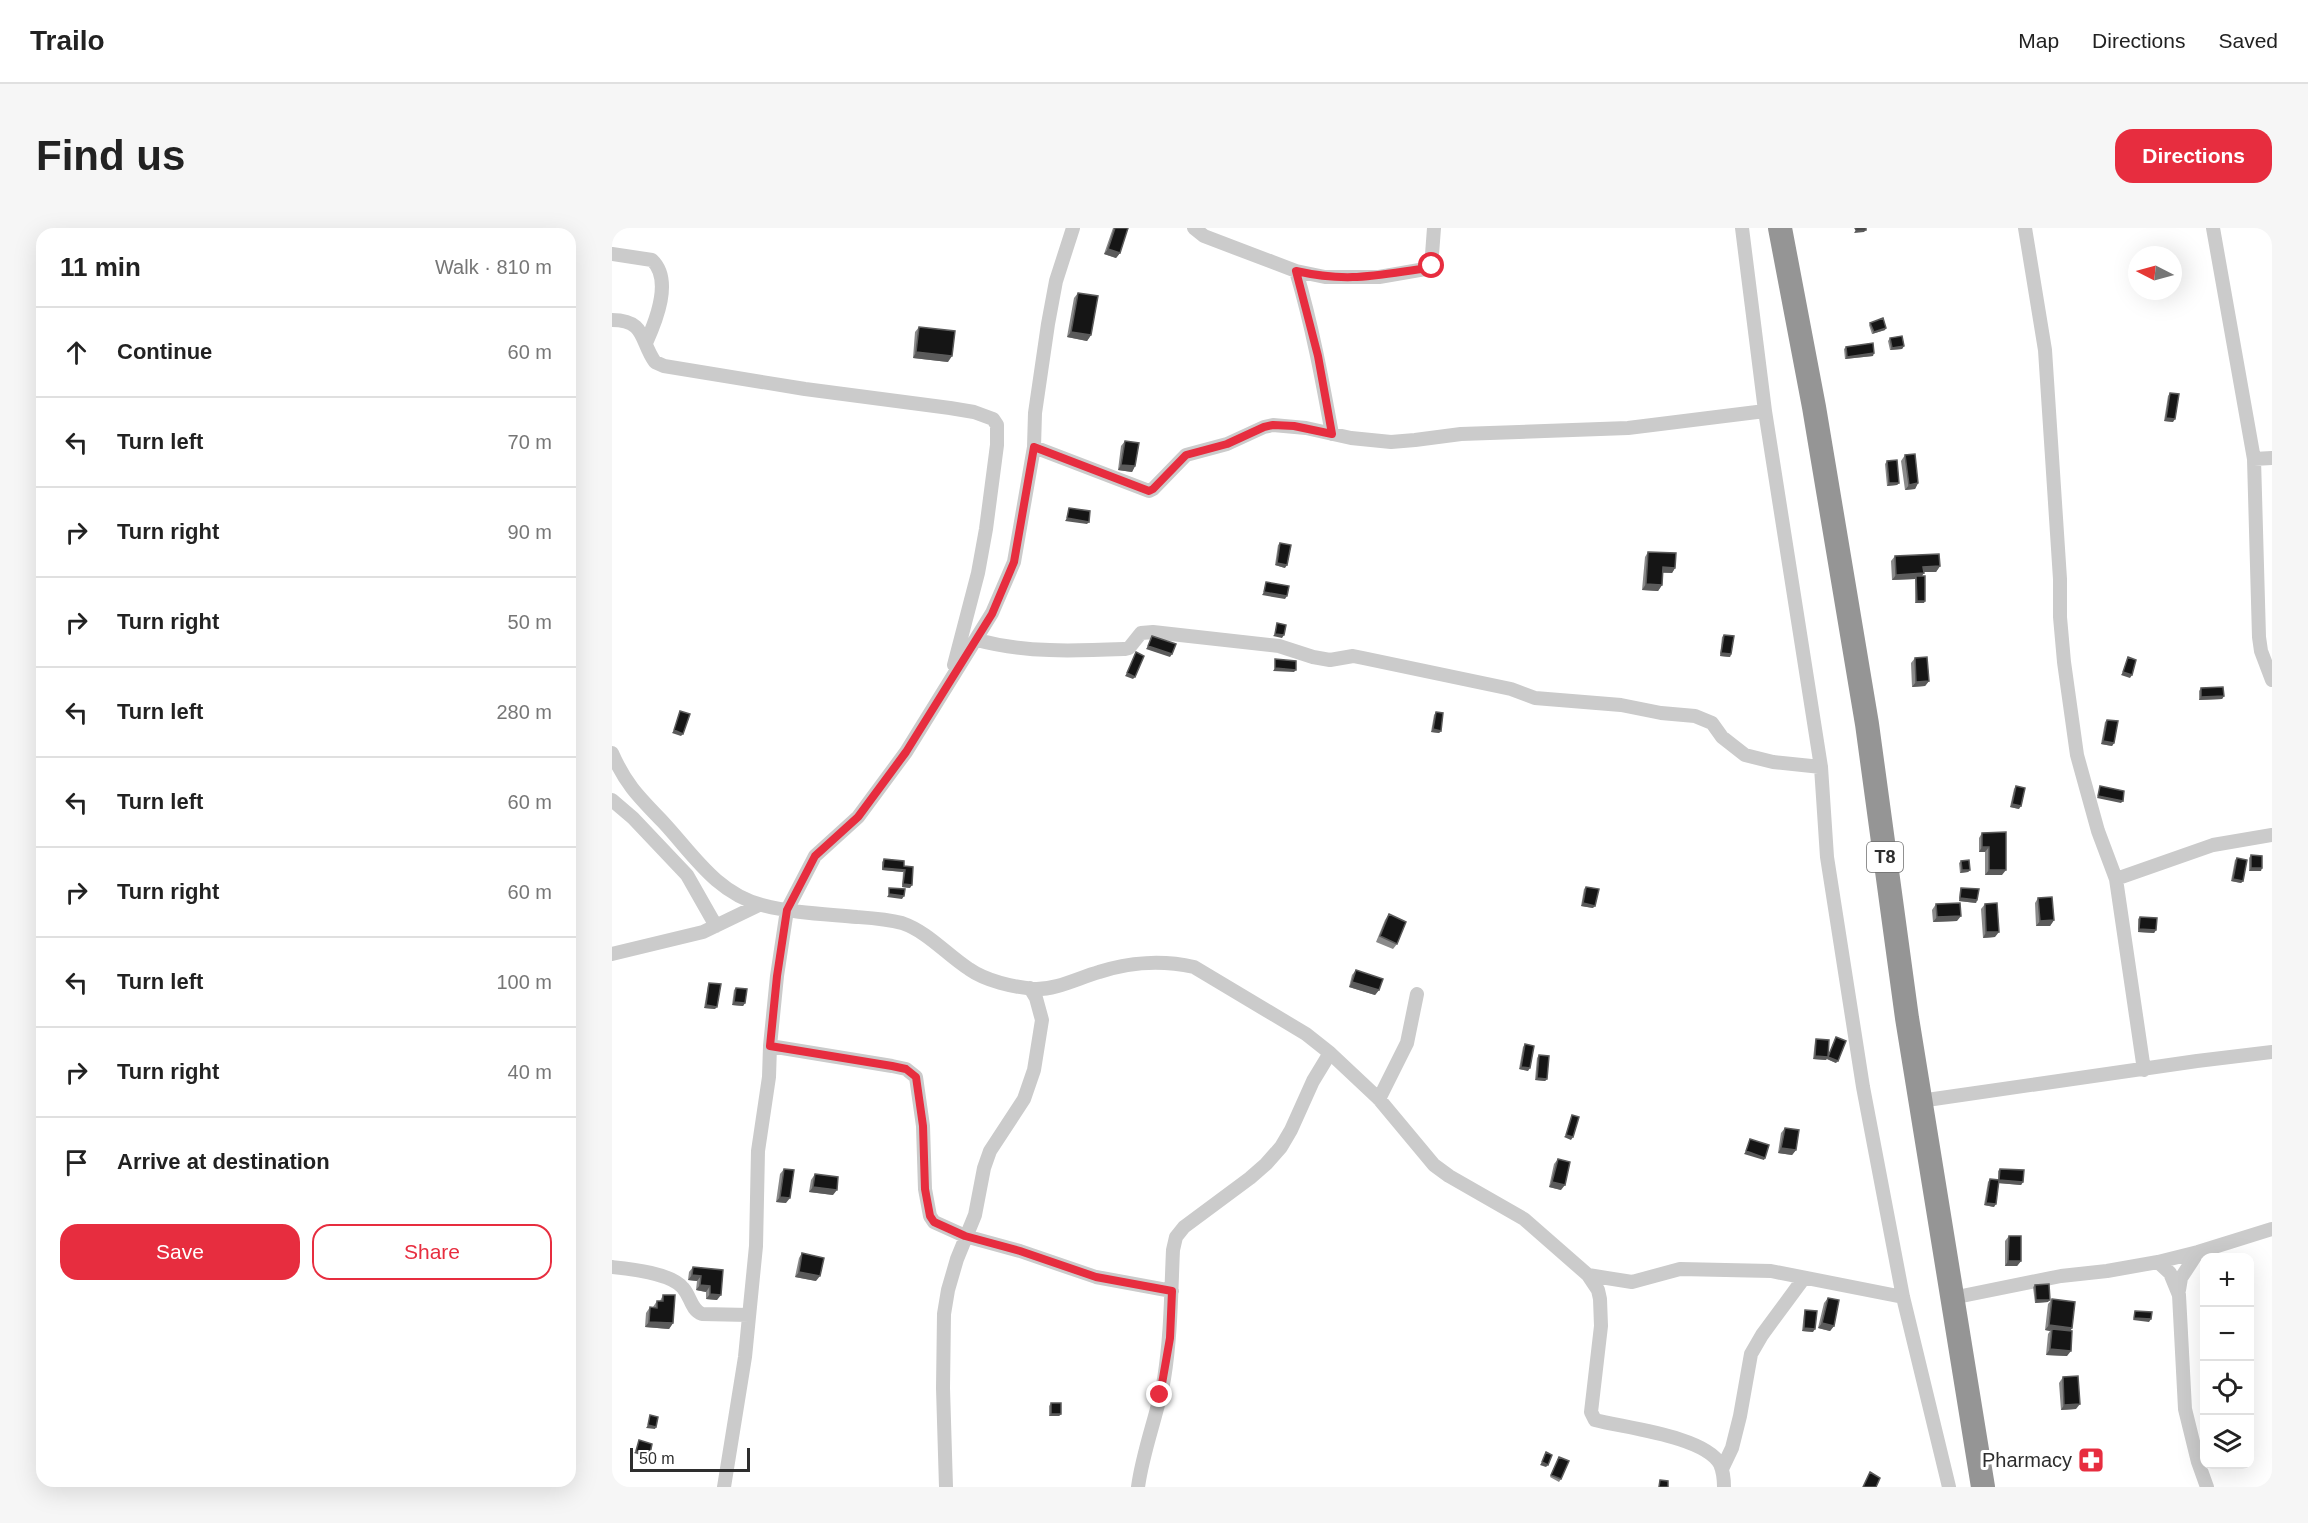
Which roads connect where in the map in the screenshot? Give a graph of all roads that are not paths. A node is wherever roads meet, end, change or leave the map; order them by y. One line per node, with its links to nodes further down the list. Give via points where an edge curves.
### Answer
1 (1073, 228): 14 (street, via 1056,281 1048,324)
2 (1194, 228): 9 (street, via 1204,236)
3 (1434, 228): 9 (street, via 1431,268 1358,278)
4 (1742, 228): 12 (street)
5 (1780, 228): 37 (highway, T8, via 1867,724)
6 (2025, 228): 25 (street, via 2045,351 2060,617 2072,724 2098,831)
7 (2213, 228): 16 (street)
8 (612, 254): 11 (street, via 652,260 661,273 659,312)
9 (1296, 271): 13 (street, via 1318,356)
10 (612, 320): 11 (street, via 634,324)
11 (646, 343): 19 (street, via 655,362 664,366 950,408 993,419 997,425 997,445 986,529)
12 (1766, 411): 13 (street, via 1628,428 1461,434 1415,441 1390,442); 22 (street)
13 (1332, 434): 14 (street, via 1288,425 1264,427 1227,444 1186,455 1149,491)
14 (1034, 447): 18 (street, via 1014,562)
15 (2272, 458): 16 (street)
16 (2254, 459): 17 (street)
17 (2266, 637): 20 (street, via 2261,651)
18 (977, 640): 19 (street); 22 (street, via 1046,651 1125,649 1141,633 1153,632 1279,646 1330,660 1363,657 1511,689 1535,698 1621,705 1704,719 1745,755)
19 (951, 679): 27 (street, via 877,793 858,817 815,856)
20 (2272, 680)
21 (612, 753): 26 (street, via 631,789 698,864)
22 (1821, 767): 47 (street, via 1827,857 1863,1087)
23 (612, 800): 28 (street, via 687,874)
24 (2272, 835): 25 (street, via 2213,845)
25 (2115, 879): 35 (street)
26 (759, 905): 27 (street); 28 (street)
27 (787, 910): 30 (street, via 903,924 932,939 970,971); 32 (street)
28 (716, 926): 29 (street)
29 (612, 954)
30 (1030, 988): 34 (street, via 1051,988 1102,971 1147,963 1179,964 1194,968 1249,999); 39 (street, via 1042,1020 1034,1070 1024,1099 990,1151 975,1215)
31 (1417, 994): 36 (street, via 1407,1043)
32 (770, 1046): 39 (street, via 912,1072 919,1089 930,1216 934,1222); 49 (street, via 770,1077 758,1151 756,1246)
33 (2272, 1052): 35 (street)
34 (1330, 1053): 36 (street); 45 (street, via 1281,1148 1176,1237)
35 (2144, 1070): 37 (street)
36 (1379, 1099): 43 (street, via 1434,1165 1524,1219)
37 (1920, 1101): 48 (highway, T8)
38 (2272, 1229): 40 (street)
39 (965, 1236): 45 (street, via 1096,1277); 52 (street, via 944,1314)
40 (2198, 1252): 41 (street); 46 (street, via 2181,1278)
41 (2158, 1262): 46 (street, via 2175,1281); 48 (street)
42 (612, 1267): 49 (street, via 647,1272 676,1282 702,1314)
43 (1588, 1275): 44 (street, via 1632,1282 1680,1269 1709,1268 1771,1271); 50 (street, via 1598,1290 1601,1326 1592,1416 1602,1422 1683,1440 1715,1459)
44 (1804, 1278): 47 (street); 50 (street, via 1751,1354 1732,1448)
45 (1172, 1291): 53 (street, via 1164,1379)
46 (2179, 1295): 57 (street, via 2185,1409)
47 (1903, 1297): 55 (street)
48 (1952, 1298): 56 (highway, T8)
49 (749, 1315): 51 (street)
50 (1722, 1469): 54 (street)
51 (724, 1487)
52 (946, 1487)
53 (1138, 1487)
54 (1724, 1487)
55 (1949, 1487)
56 (1983, 1487)
57 (2207, 1487)

